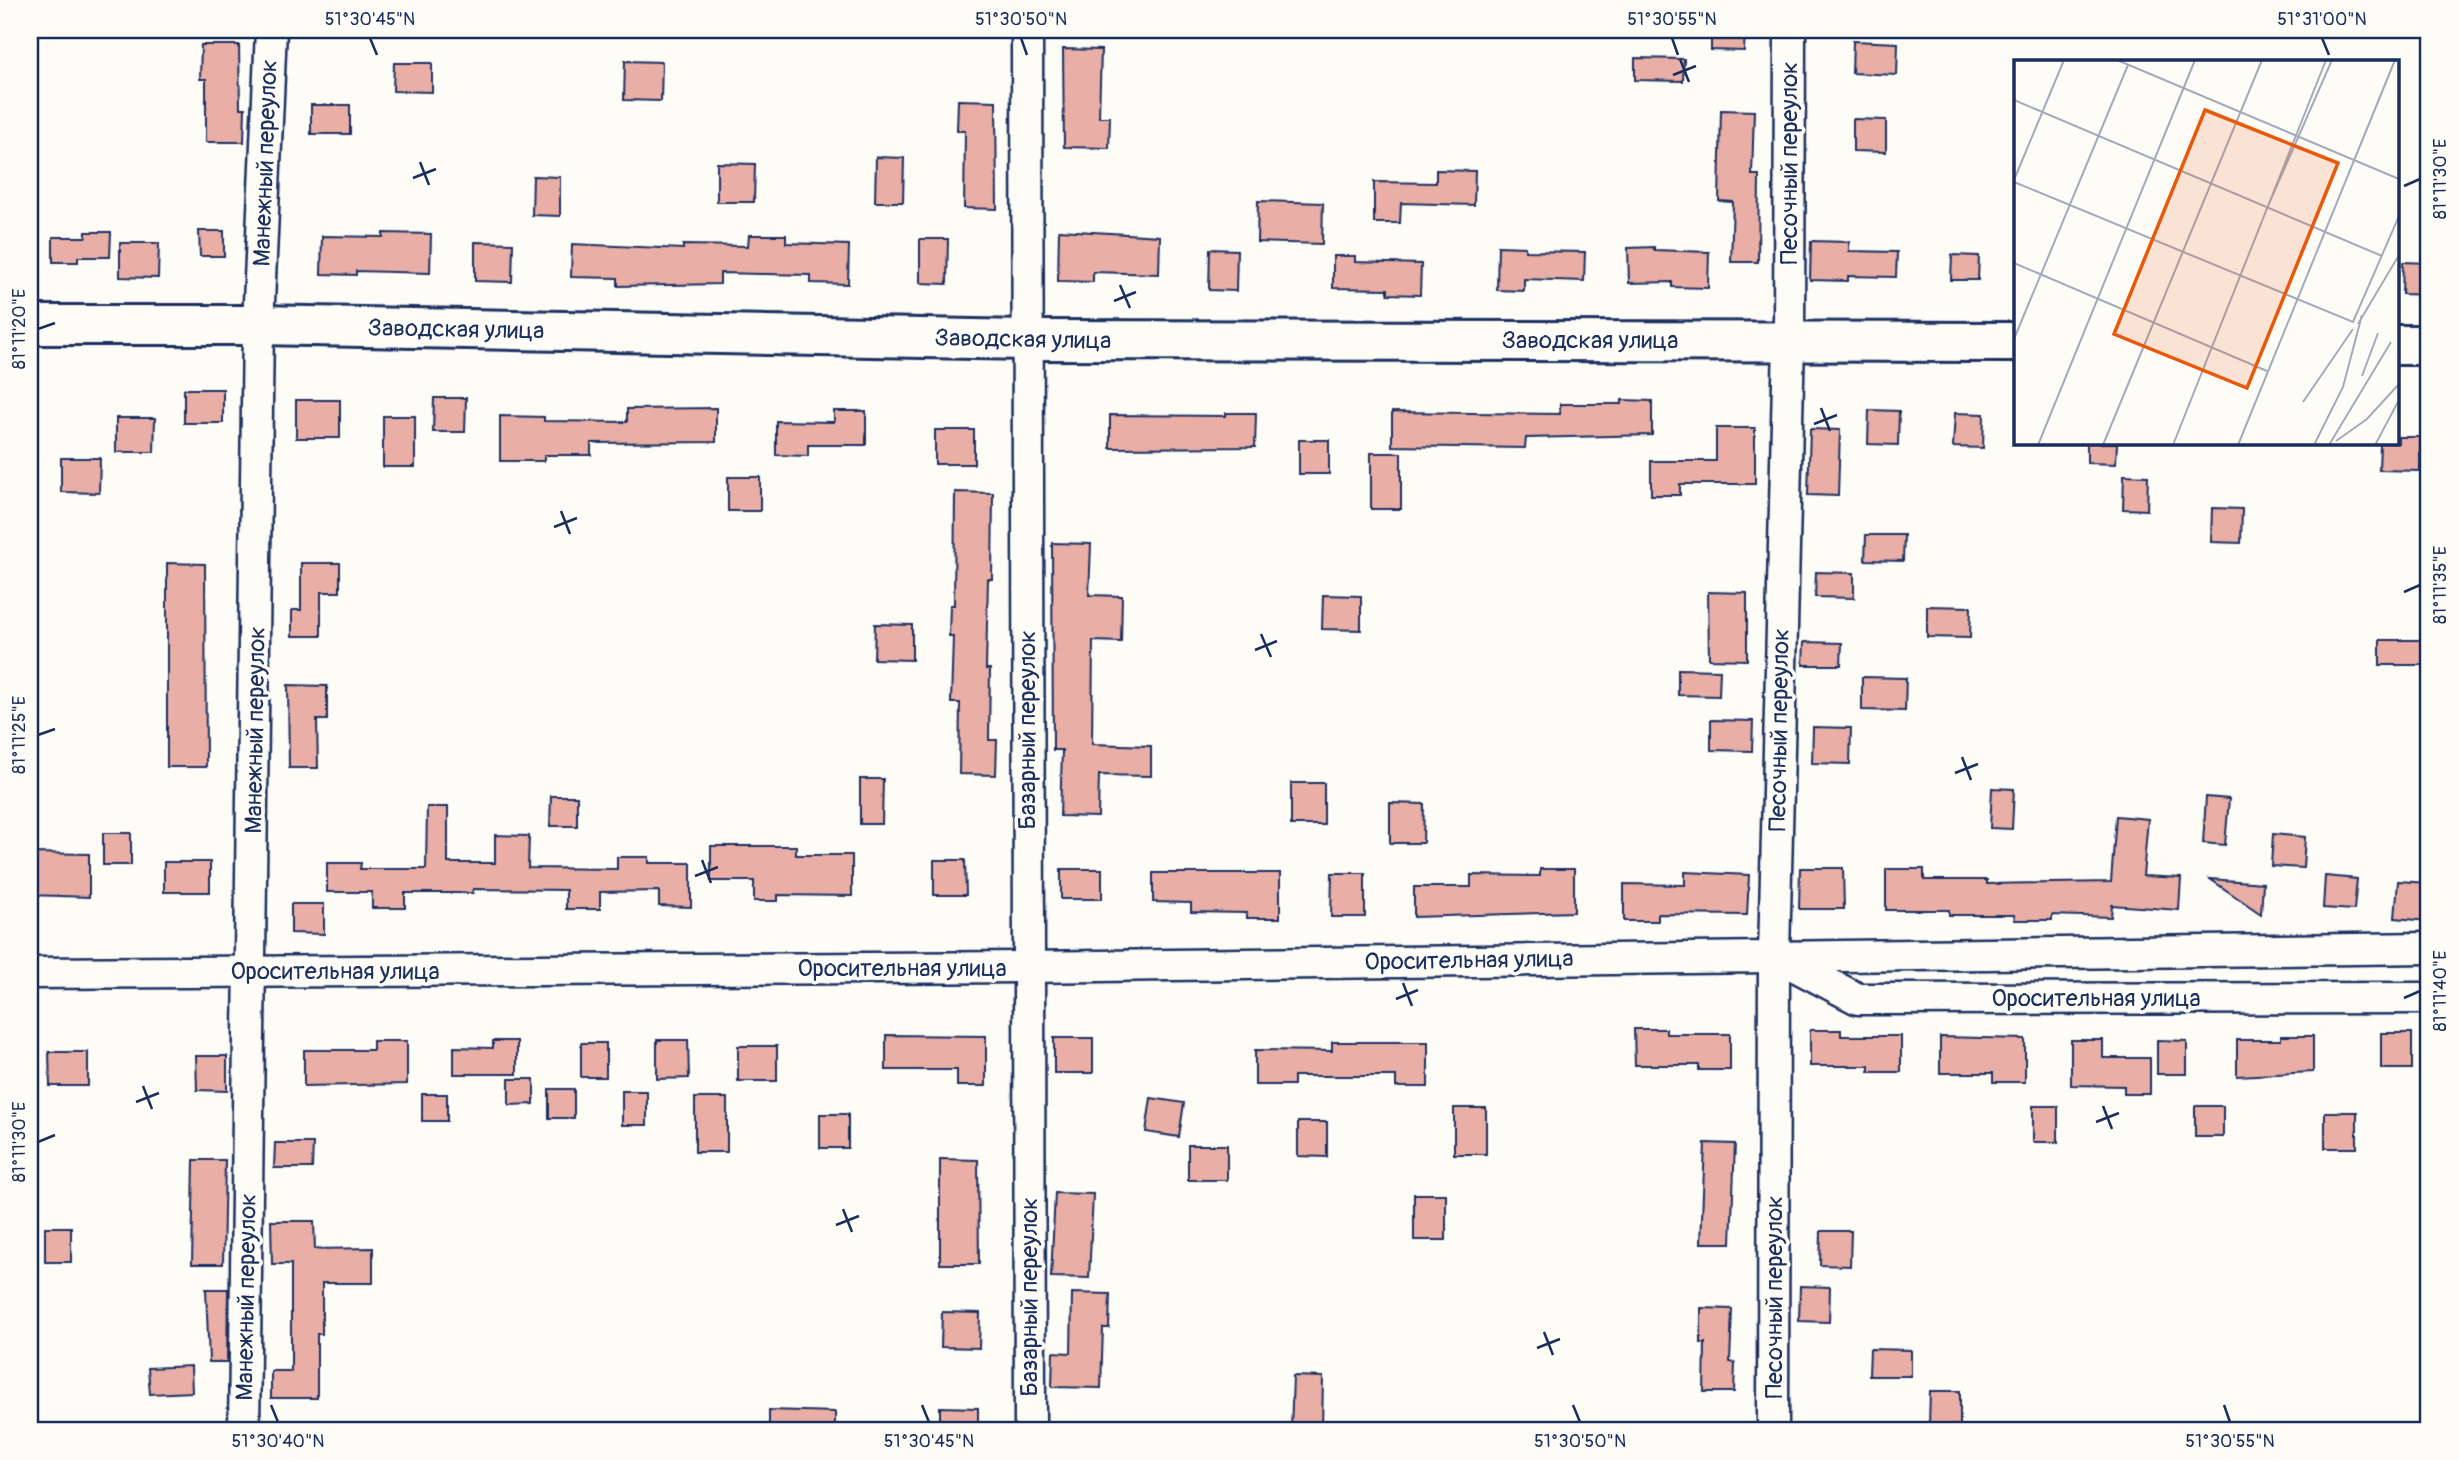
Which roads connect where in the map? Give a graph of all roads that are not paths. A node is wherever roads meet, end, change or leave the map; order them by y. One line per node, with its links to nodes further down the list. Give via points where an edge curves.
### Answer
1 (271, 30): 5 (street, Манежный переулок)
2 (1027, 30): 6 (street, Базарный переулок)
3 (1790, 30): 7 (street, Песочный переулок)
4 (30, 325): 5 (main road, Заводская улица)
5 (258, 325): 6 (main road, Заводская улица); 14 (street, Манежный переулок)
6 (1027, 340): 7 (main road, Заводская улица); 13 (street, Базарный переулок)
7 (1789, 340): 8 (main road, Заводская улица); 12 (street, Песочный переулок)
8 (2014, 342)
9 (2400, 345): 10 (main road)
10 (2429, 345)
11 (2429, 948): 12 (street, Оросительная улица)
12 (1774, 955): 13 (street, Оросительная улица); 16 (street, Оросительная улица, via 1858,999); 19 (street, Песочный переулок)
13 (1027, 967): 14 (street, Оросительная улица); 18 (street, Базарный переулок)
14 (252, 972): 15 (street, Оросительная улица); 17 (street, Манежный переулок)
15 (30, 974)
16 (2429, 998)
17 (244, 1430)
18 (1030, 1430)
19 (1773, 1430)

